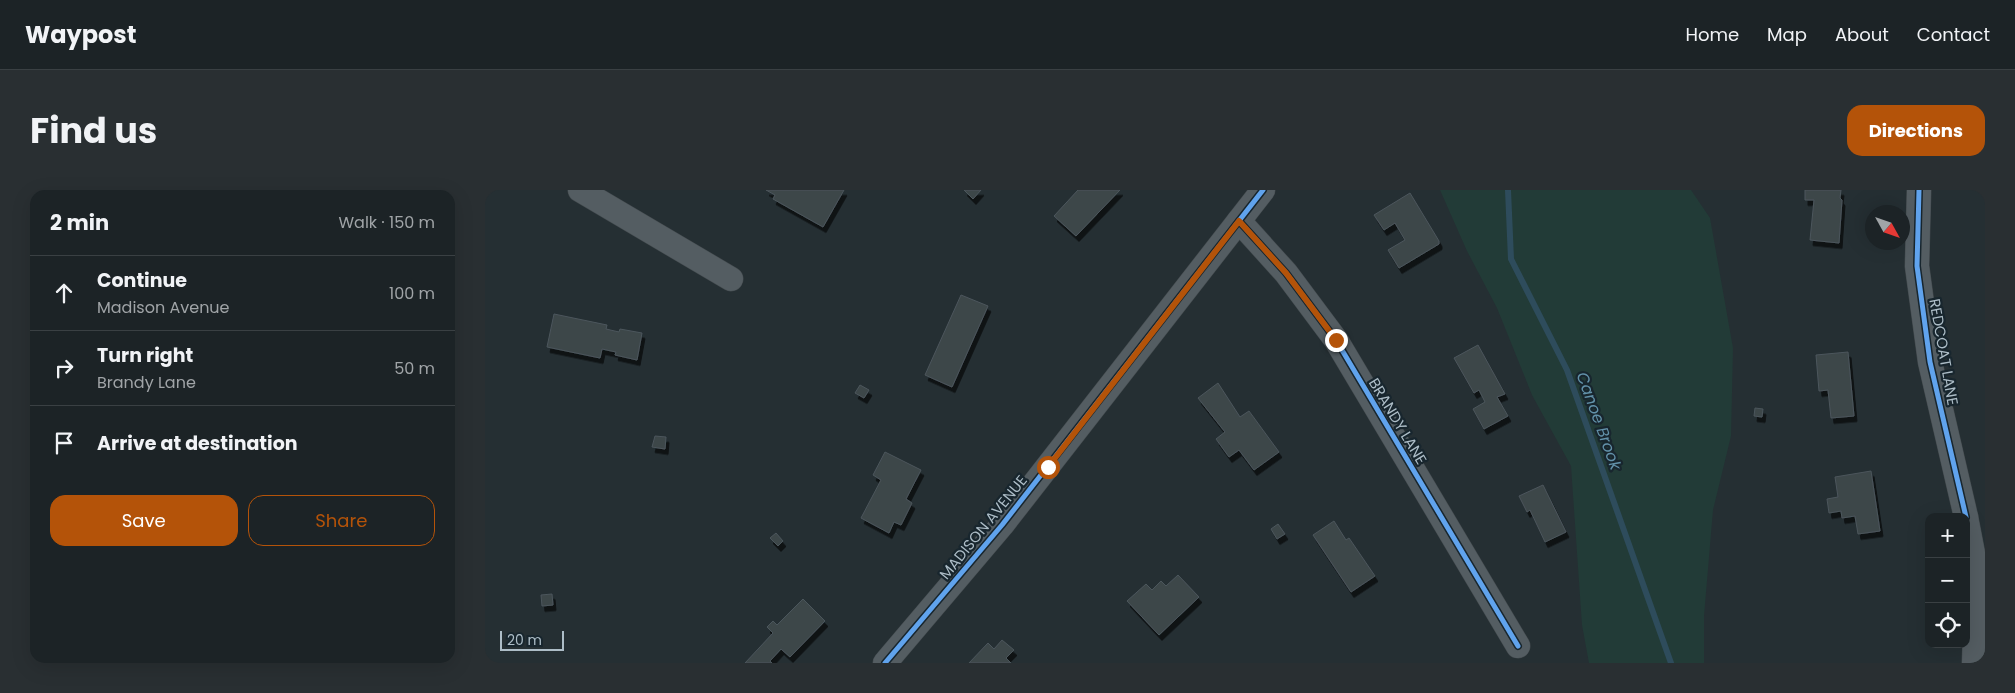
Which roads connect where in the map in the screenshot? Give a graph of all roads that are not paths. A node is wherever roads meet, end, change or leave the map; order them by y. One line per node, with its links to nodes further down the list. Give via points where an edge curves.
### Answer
1 (581, 190): 5 (street)
2 (1263, 190): 4 (street, MADISON AVENUE)
3 (1919, 190): 6 (street, REDCOAT LANE, via 1917,266 1929,354)
4 (1239, 221): 9 (street, BRANDY LANE, via 1286,273 1336,340); 10 (street, MADISON AVENUE, via 1002,525)
5 (731, 279)
6 (1965, 513)
7 (1970, 532): 8 (street, REDCOAT LANE)
8 (1981, 575): 11 (street, REDCOAT LANE)
9 (1518, 646)
10 (885, 663)
11 (1974, 663)

